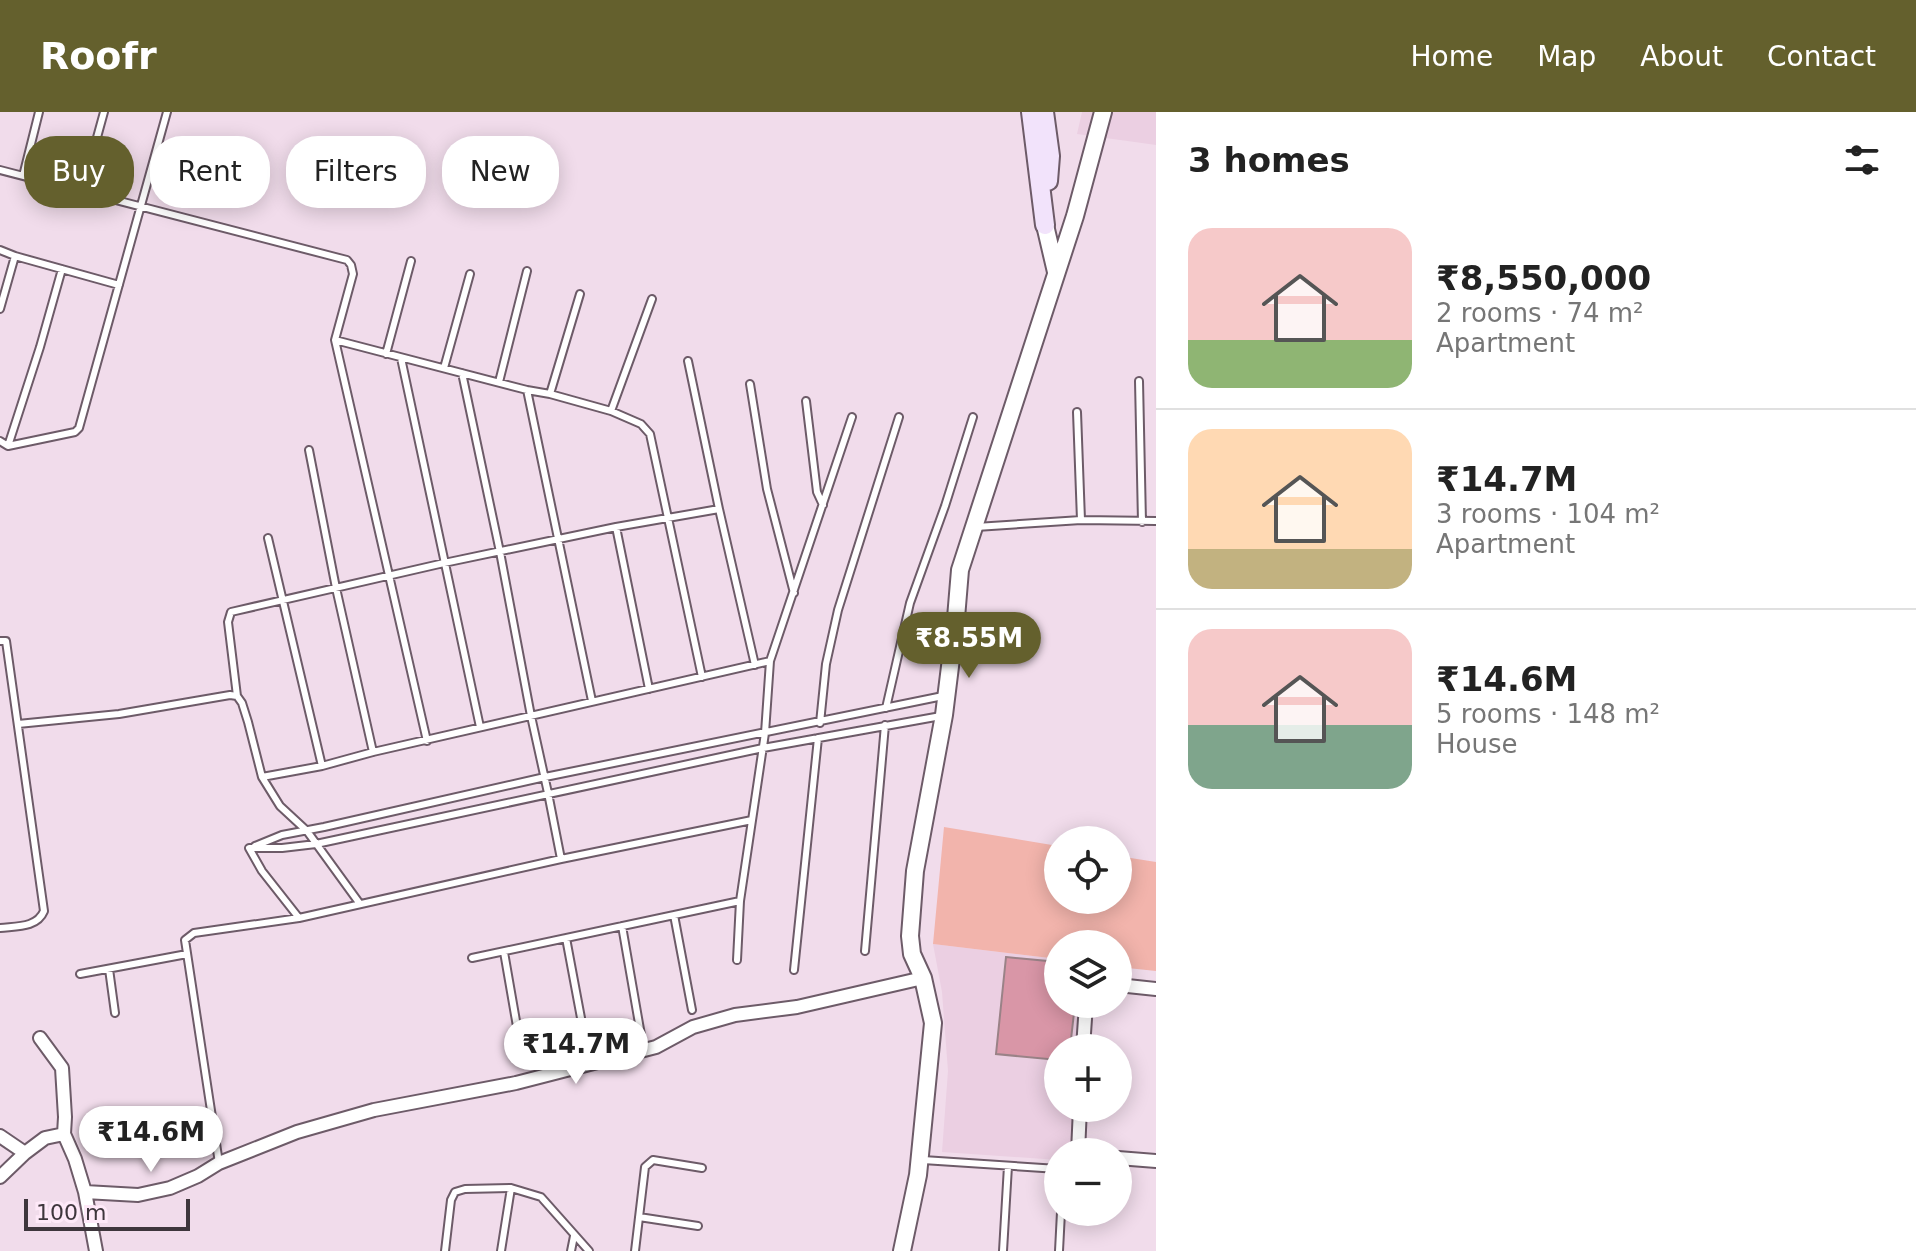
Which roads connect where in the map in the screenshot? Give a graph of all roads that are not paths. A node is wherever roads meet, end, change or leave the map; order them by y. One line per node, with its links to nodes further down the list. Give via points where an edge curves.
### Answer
1 (39, 112): 9 (lane)
2 (104, 112): 7 (lane)
3 (167, 112): 11 (lane)
4 (1031, 112): 12 (main road)
5 (1044, 112): 12 (main road, via 1050,156)
6 (1103, 112): 18 (street)
7 (97, 136)
8 (0, 170): 9 (lane)
9 (23, 176)
10 (134, 205): 11 (lane)
11 (140, 207): 20 (lane); 24 (lane, via 347,260 353,274)
12 (1045, 225): 18 (street)
13 (0, 250): 14 (lane)
14 (15, 256): 16 (lane); 23 (lane)
15 (411, 261): 25 (lane)
16 (62, 269): 20 (lane); 42 (lane)
17 (527, 271): 31 (lane)
18 (1056, 273): 51 (street)
19 (470, 274): 28 (lane)
20 (119, 285): 42 (lane, via 79,428)
21 (580, 294): 34 (lane)
22 (652, 299): 36 (lane)
23 (0, 309)
24 (335, 340): 25 (lane); 56 (lane)
25 (386, 354): 26 (lane)
26 (401, 358): 28 (lane); 55 (lane)
27 (688, 361): 45 (lane)
28 (444, 368): 29 (lane)
29 (462, 373): 31 (lane); 54 (lane)
30 (1139, 381): 49 (lane)
31 (499, 382): 33 (lane)
32 (750, 384): 58 (lane, via 767,489)
33 (527, 390): 34 (lane); 53 (lane)
34 (550, 394): 36 (lane)
35 (806, 401): 44 (lane)
36 (611, 411): 46 (lane, via 641,424 650,434)
37 (1077, 412): 47 (lane)
38 (852, 417): 44 (lane)
39 (899, 417): 71 (lane, via 838,610)
40 (973, 417): 68 (lane, via 910,603)
41 (0, 441): 42 (lane)
42 (8, 446)
43 (309, 450): 57 (lane)
44 (823, 505): 58 (lane)
45 (719, 509): 46 (lane); 62 (lane)
46 (668, 516): 50 (lane); 63 (lane)
47 (1081, 520): 49 (lane); 51 (lane)
48 (1156, 521): 49 (lane)
49 (1142, 522)
50 (616, 527): 53 (lane); 64 (lane)
51 (974, 527): 66 (street, via 960,570)
52 (268, 538): 59 (lane)
53 (557, 539): 54 (lane); 67 (lane)
54 (500, 552): 55 (lane); 70 (lane)
55 (444, 563): 56 (lane); 74 (lane)
56 (390, 575): 57 (lane); 77 (lane)
57 (336, 588): 59 (lane); 79 (lane)
58 (794, 593): 61 (lane)
59 (282, 599): 65 (lane, via 228,617); 80 (lane)
60 (0, 641): 72 (lane, via 6,641)
61 (770, 661): 62 (lane); 75 (lane)
62 (755, 665): 63 (lane)
63 (702, 677): 64 (lane)
64 (649, 689): 67 (lane)
65 (237, 696): 72 (lane); 81 (lane)
66 (947, 696): 68 (lane); 69 (street)
67 (592, 701): 70 (lane)
68 (886, 708): 71 (lane)
69 (944, 715): 73 (lane); 104 (street, via 915,871 910,936)
70 (531, 716): 74 (lane); 82 (lane)
71 (820, 723): 75 (lane)
72 (18, 724): 94 (lane, via 44,911 33,923)
73 (885, 725): 76 (lane); 96 (lane)
74 (480, 727): 77 (lane)
75 (765, 733): 78 (lane); 82 (lane)
76 (818, 738): 78 (lane); 102 (lane)
77 (427, 741): 79 (lane)
78 (763, 748): 83 (lane); 84 (lane)
79 (373, 752): 80 (lane)
80 (322, 766): 81 (lane)
81 (262, 777): 85 (lane, via 280,806)
82 (545, 777): 83 (lane); 85 (lane)
83 (548, 793): 86 (lane); 88 (lane)
84 (752, 820): 88 (lane); 89 (lane)
85 (307, 831): 86 (lane); 87 (lane)
86 (316, 844): 87 (lane); 90 (lane)
87 (249, 848): 92 (lane)
88 (561, 859): 90 (lane)
89 (740, 901): 91 (lane); 100 (lane)
90 (360, 904): 92 (lane)
91 (674, 915): 93 (lane); 107 (lane)
92 (299, 918): 98 (lane, via 194,933 185,940)
93 (622, 926): 95 (lane); 109 (lane)
94 (0, 928)
95 (566, 938): 97 (lane); 112 (lane)
96 (865, 951)
97 (504, 952): 99 (lane); 111 (lane)
98 (187, 954): 101 (lane); 119 (lane)
99 (472, 958)
100 (737, 960)
101 (109, 969): 103 (lane); 108 (lane)
102 (794, 970)
103 (80, 974)
104 (923, 978): 117 (street, via 933,1023); 119 (street, via 797,1007 735,1015 693,1027 656,1047 516,1083 374,1110 297,1132)
105 (1132, 986): 106 (street)
106 (1156, 989)
107 (692, 1010)
108 (115, 1013)
109 (641, 1035)
110 (40, 1038): 113 (street, via 62,1068)
111 (519, 1038)
112 (587, 1050)
113 (64, 1134): 115 (street, via 45,1138); 125 (street)
114 (0, 1136): 115 (street)
115 (25, 1153): 123 (street)
116 (1132, 1159): 118 (street)
117 (919, 1160): 120 (lane); 136 (street)
118 (1156, 1161)
119 (219, 1163): 125 (street, via 170,1188 138,1195)
120 (1008, 1166): 122 (lane); 137 (lane)
121 (702, 1168): 126 (lane, via 653,1160 645,1167)
122 (1044, 1168)
123 (0, 1177)
124 (511, 1188): 129 (lane, via 541,1197); 131 (lane, via 455,1192); 132 (lane)
125 (85, 1192): 130 (street)
126 (639, 1217): 127 (lane); 135 (lane)
127 (698, 1226)
128 (1060, 1226): 138 (lane)
129 (574, 1236): 133 (lane); 134 (lane)
130 (96, 1251)
131 (445, 1251)
132 (501, 1251)
133 (571, 1251)
134 (589, 1251)
135 (635, 1251)
136 (902, 1251)
137 (1003, 1251)
138 (1059, 1251)

